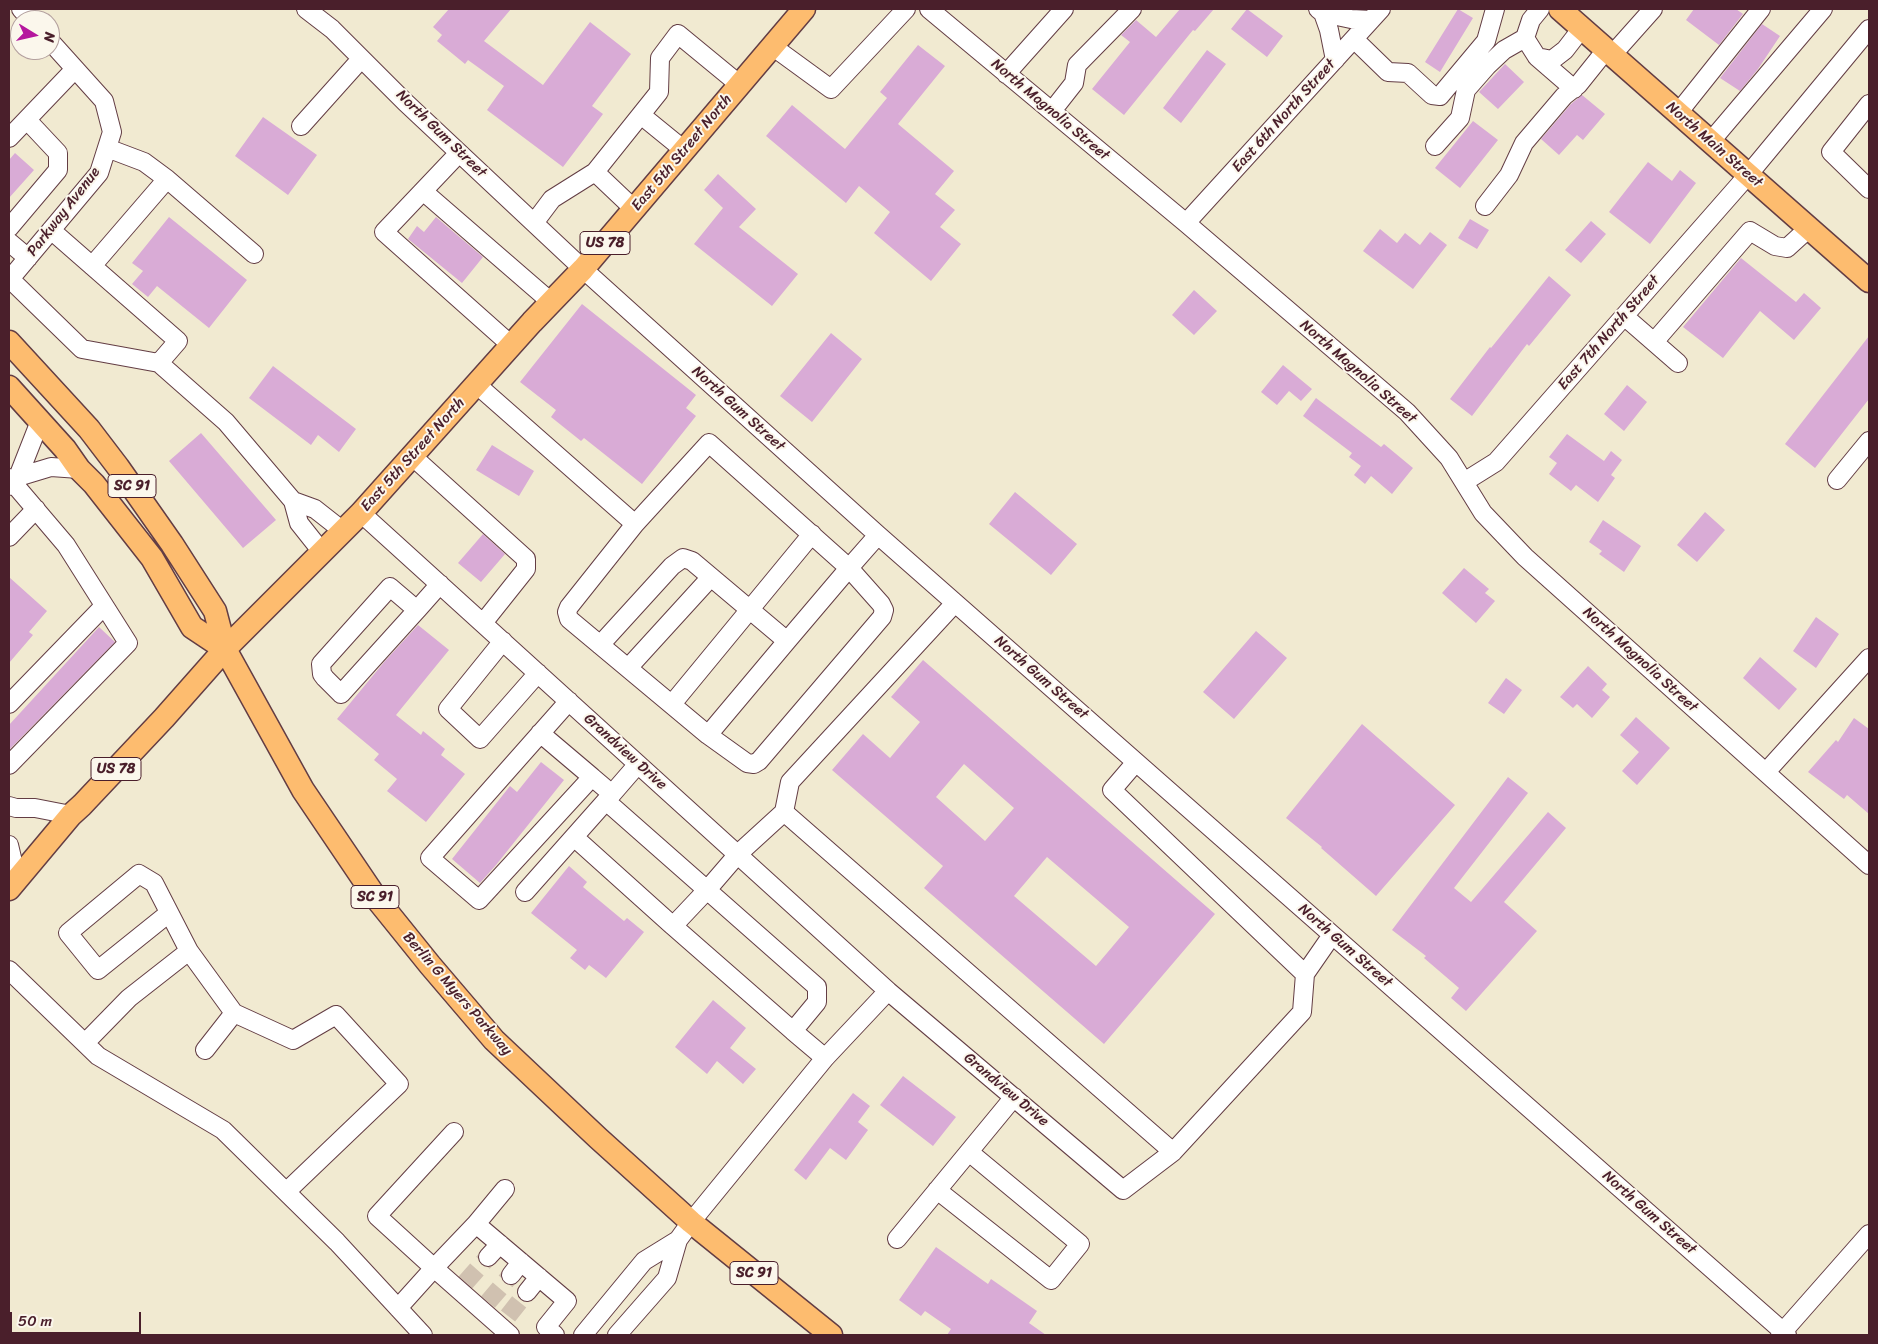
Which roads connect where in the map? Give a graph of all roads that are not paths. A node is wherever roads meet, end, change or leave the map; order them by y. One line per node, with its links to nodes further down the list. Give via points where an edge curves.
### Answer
1 (306, 9): 22 (street, North Gum Street)
2 (804, 9): 18 (main road, East 5th Street North / US 78)
3 (906, 9): 18 (street, via 831,90)
4 (929, 9): 25 (street, North Magnolia Street)
5 (1064, 9): 25 (street)
6 (1132, 9): 29 (street, via 1077,65 1074,83)
7 (1495, 9): 17 (street, via 1486,41 1440,96 1432,95 1408,73 1388,72)
8 (1540, 9): 16 (street, via 1531,20)
9 (1761, 9): 30 (street)
10 (1823, 9): 35 (street)
11 (1648, 10): 20 (street)
12 (1320, 11): 13 (street, via 1351,19); 23 (street, via 1329,30)
13 (1376, 15): 17 (street, East 6th North Street)
14 (1572, 16): 20 (main road, North Main Street); 21 (street, via 1565,50 1552,60)
15 (1868, 33): 41 (street, East 7th North Street)
16 (1525, 38): 21 (street); 36 (street, via 1504,50 1466,90 1460,118)
17 (1354, 39): 23 (street, East 6th North Street)
18 (772, 46): 26 (main road, East 5th Street North / US 78)
19 (60, 52): 24 (street, Parkway Avenue)
20 (1609, 52): 27 (street); 30 (main road, North Main Street)
21 (1538, 58): 27 (street)
22 (361, 59): 33 (street); 39 (street, North Gum Street)
23 (1335, 60): 48 (street, East 6th North Street)
24 (75, 69): 32 (street); 37 (street, Parkway Avenue, via 104,101 112,132)
25 (1006, 74): 29 (street, North Magnolia Street)
26 (740, 85): 31 (street, via 678,34 660,58 659,92); 38 (main road, East 5th Street North / US 78)
27 (1574, 88): 45 (street, via 1524,143 1509,175)
28 (1869, 104): 43 (street, via 1831,152)
29 (1052, 111): 48 (street, North Magnolia Street)
30 (1678, 113): 35 (main road, North Main Street)
31 (641, 115): 38 (street); 40 (street)
32 (27, 120): 34 (street); 49 (street, via 58,153 58,170)
33 (301, 126)
34 (9, 138)
35 (1711, 141): 41 (main road, North Main Street)
36 (1435, 146)
37 (107, 148): 42 (street, via 144,162); 51 (street, Parkway Avenue, via 99,173)
38 (684, 150): 46 (main road, East 5th Street North / US 78)
39 (459, 153): 44 (street); 47 (street, North Gum Street)
40 (595, 172): 46 (street); 47 (street, via 552,198)
41 (1748, 175): 50 (main road, North Main Street); 60 (street, East 7th North Street)
42 (167, 179): 53 (street); 55 (street)
43 (1869, 189)
44 (424, 192): 59 (street); 63 (street, via 384,232)
45 (1485, 206)
46 (634, 209): 56 (main road, East 5th Street North / US 78)
47 (534, 223): 56 (street, North Gum Street)
48 (1186, 223): 74 (street, North Magnolia Street, via 1407,412 1449,458)
49 (9, 228)
50 (1809, 228): 57 (main road, North Main Street); 62 (street, via 1787,248 1775,246 1750,231)
51 (51, 230): 54 (street, Parkway Avenue); 55 (street)
52 (9, 242): 54 (street)
53 (254, 254)
54 (28, 258): 58 (street, Parkway Avenue)
55 (92, 266): 64 (street, via 178,341)
56 (583, 269): 59 (main road, East 5th Street North / US 78); 81 (street, North Gum Street)
57 (1867, 276)
58 (10, 280): 64 (street, via 82,349)
59 (551, 302): 63 (main road, East 5th Street North / US 78)
60 (1624, 316): 62 (street); 74 (street, East 7th North Street, via 1496,462)
61 (9, 342): 95 (main road, Berlin G Myers Parkway / SC 91, via 89,429 172,544 215,611)
62 (1654, 342): 65 (street)
63 (511, 344): 66 (main road, East 5th Street North / US 78)
64 (159, 363): 75 (street, via 226,422)
65 (1678, 364)
66 (476, 384): 70 (main road, East 5th Street North / US 78); 78 (street)
67 (9, 387): 68 (main road, Berlin G Myers Parkway / SC 91)
68 (40, 421): 71 (main road, Berlin G Myers Parkway / SC 91); 73 (street)
69 (1869, 441): 72 (street)
70 (412, 456): 77 (main road, East 5th Street North / US 78); 91 (street, via 526,559 526,569)
71 (79, 469): 73 (street, via 51,466); 95 (main road, Berlin G Myers Parkway / SC 91, via 152,558 192,626)
72 (1836, 480)
73 (12, 481): 76 (street)
74 (1464, 482): 107 (street, North Magnolia Street, via 1483,513 1526,557)
75 (293, 501): 79 (street, via 315,509); 83 (street, via 299,524)
76 (36, 509): 82 (street); 88 (street, via 66,545)
77 (361, 513): 79 (main road, East 5th Street North / US 78); 86 (street, Grandview Drive)
78 (635, 524): 80 (street, via 709,443); 94 (street, via 566,612 569,619)
79 (343, 531): 83 (main road, East 5th Street North / US 78)
80 (812, 534): 84 (street); 90 (street)
81 (878, 535): 84 (street); 87 (street, North Gum Street)
82 (9, 538)
83 (322, 552): 95 (main road, East 5th Street North / US 78)
84 (849, 568): 93 (street); 103 (street, via 881,604 884,610 882,617 759,761 747,763)
85 (711, 577): 90 (street); 94 (street, via 692,560 678,559); 96 (street)
86 (440, 584): 89 (street); 91 (street, Grandview Drive)
87 (955, 603): 104 (street, North Gum Street); 111 (street, via 790,782)
88 (104, 606): 100 (street); 106 (street, via 128,643)
89 (417, 610): 89 (street, via 390,587 321,664 322,674 341,694)
90 (750, 610): 93 (street); 101 (street)
91 (483, 623): 92 (street, Grandview Drive)
92 (502, 641): 98 (street, Grandview Drive); 98 (street, via 448,709 480,739)
93 (786, 641): 103 (street)
94 (600, 645): 96 (street)
95 (225, 649): 112 (main road, East 5th Street North / US 78); 139 (main road, Berlin G Myers Parkway / SC 91, via 303,790 376,898 430,965 494,1040)
96 (628, 668): 101 (street)
97 (1866, 669): 107 (street)
98 (538, 673): 99 (street, Grandview Drive)
99 (569, 701): 102 (street); 105 (street, Grandview Drive)
100 (9, 704)
101 (672, 704): 103 (street)
102 (540, 734): 108 (street); 108 (street, via 430,858 479,900)
103 (708, 734)
104 (1136, 762): 122 (street, North Gum Street); 125 (street, via 1112,790)
105 (638, 764): 109 (street); 115 (street, Grandview Drive)
106 (9, 765)
107 (1766, 772): 116 (street, North Magnolia Street)
108 (592, 777): 109 (street)
109 (609, 798): 113 (street); 118 (street)
110 (9, 806): 112 (street)
111 (784, 812): 115 (street); 135 (street)
112 (71, 815): 117 (main road, East 5th Street North / US 78)
113 (574, 837): 119 (street); 121 (street)
114 (9, 846): 117 (street)
115 (738, 854): 118 (street); 126 (street, Grandview Drive)
116 (1869, 866)
117 (13, 884)
118 (707, 890): 121 (street); 128 (street, via 817,987 817,1002)
119 (525, 892)
120 (169, 913): 120 (street, via 154,882 139,874 68,933 98,970); 123 (street)
121 (674, 926): 128 (street)
122 (1332, 935): 125 (street); 150 (street, North Gum Street)
123 (189, 951): 127 (street); 129 (street, via 130,998)
124 (9, 970): 129 (street)
125 (1305, 974): 135 (street, via 1302,1012)
126 (888, 991): 131 (street); 132 (street, Grandview Drive)
127 (234, 1013): 130 (street); 138 (street, via 293,1040 336,1015 399,1084)
128 (792, 1031): 131 (street)
129 (85, 1044): 138 (street, via 98,1056 223,1130)
130 (205, 1050)
131 (825, 1058): 139 (street)
132 (1014, 1097): 134 (street); 135 (street, Grandview Drive, via 1123,1190)
133 (454, 1132): 144 (street, via 377,1216)
134 (969, 1152): 137 (street); 137 (street, via 1080,1244 1051,1280)
135 (1173, 1152)
136 (505, 1189): 140 (street)
137 (938, 1190): 142 (street)
138 (286, 1192): 147 (street)
139 (691, 1222): 143 (street); 154 (main road, Berlin G Myers Parkway / SC 91)
140 (476, 1224): 144 (street); 145 (street, via 494,1251 516,1269)
141 (1869, 1234): 150 (street)
142 (897, 1239)
143 (678, 1240): 152 (street, via 644,1261); 153 (street, via 667,1278)
144 (434, 1268): 147 (street); 148 (street, via 462,1286)
145 (539, 1277): 146 (street); 149 (street, via 567,1301)
146 (528, 1292)
147 (398, 1308): 151 (street)
148 (506, 1326)
149 (547, 1332)
150 (1783, 1334)
151 (424, 1335)
152 (582, 1335)
153 (617, 1335)
154 (831, 1335)

